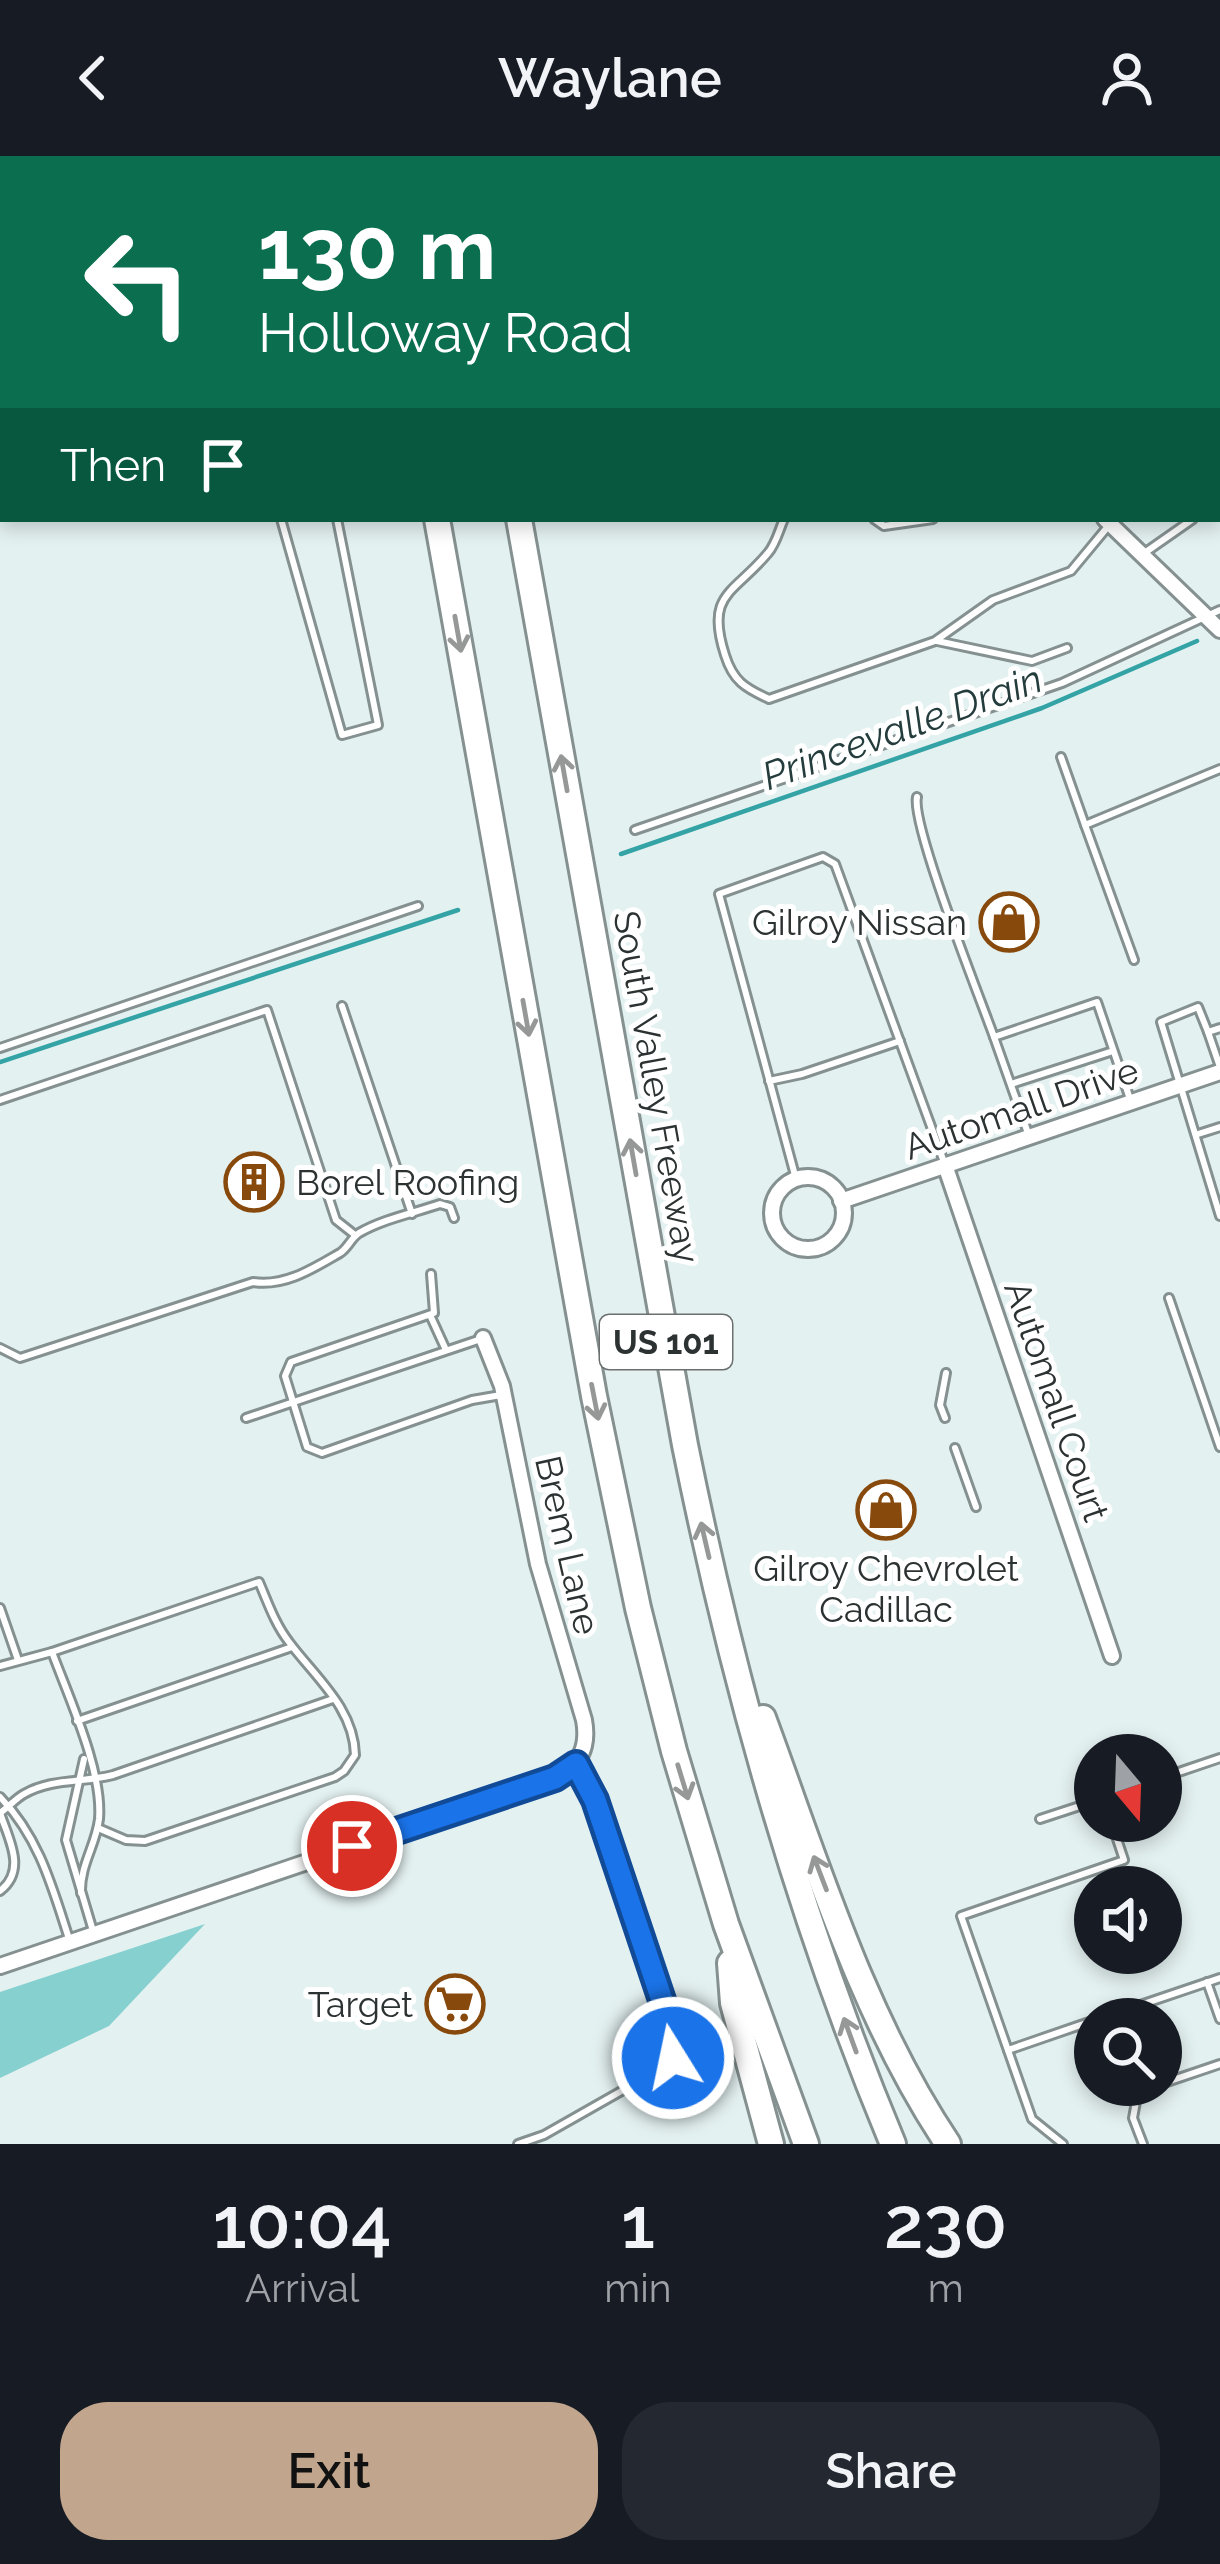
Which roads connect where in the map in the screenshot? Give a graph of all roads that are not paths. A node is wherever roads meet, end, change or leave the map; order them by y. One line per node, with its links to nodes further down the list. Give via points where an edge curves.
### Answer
1 (282, 522): 2 (lane, via 342,735 378,725)
2 (338, 522)
3 (438, 522): 82 (highway, US 101, one-way to 82, via 622,1538)
4 (520, 522): 59 (highway, South Valley Freeway / US 101, one-way to 4)
5 (783, 522): 13 (lane, via 772,550 718,610 732,676 745,688 769,699)
6 (878, 522): 7 (lane)
7 (912, 522)
8 (1108, 522): 10 (street); 13 (lane, via 1071,572 993,599)
9 (1189, 522): 10 (lane)
10 (1143, 554): 11 (street)
11 (1214, 613): 12 (street); 19 (lane, via 1062,683)
12 (1220, 630)
13 (935, 641): 14 (lane, via 1032,661)
14 (1067, 648)
15 (1061, 757): 18 (lane)
16 (1220, 769): 18 (lane)
17 (917, 797): 25 (lane)
18 (1085, 825): 21 (lane)
19 (635, 830)
20 (418, 906): 27 (lane)
21 (1134, 960)
22 (342, 1006): 41 (lane)
23 (1220, 1028): 24 (lane)
24 (1208, 1032): 29 (lane); 32 (lane, via 1198,1007 1161,1022)
25 (994, 1036): 28 (lane, via 1097,1002); 31 (lane)
26 (900, 1041): 30 (lane); 30 (lane, via 835,864 823,857 718,894); 38 (lane)
27 (0, 1048)
28 (1113, 1051): 31 (lane); 34 (lane)
29 (1220, 1070): 32 (street, Automall Drive)
30 (769, 1081): 39 (lane)
31 (1011, 1084): 37 (lane)
32 (1181, 1085): 34 (street, Automall Drive); 36 (lane)
33 (0, 1100): 44 (lane, via 267,1010 336,1220)
34 (1131, 1102): 37 (street, Automall Drive)
35 (1220, 1127): 36 (lane)
36 (1198, 1134): 42 (lane)
37 (1029, 1137): 38 (street, Automall Drive)
38 (946, 1166): 40 (street, Automall Drive); 63 (street, Automall Court)
39 (796, 1179): 40 (street, via 825,1181); 40 (street, via 780,1190 772,1214 791,1244 813,1248 831,1240 842,1223)
40 (841, 1201)
41 (412, 1214): 43 (lane, via 440,1204); 44 (lane)
42 (1220, 1216)
43 (454, 1217)
44 (355, 1234): 49 (lane, via 345,1251 269,1285 253,1282 20,1358)
45 (430, 1274): 47 (lane)
46 (1169, 1298): 56 (lane)
47 (430, 1315): 50 (lane); 53 (lane, via 291,1361 285,1376)
48 (483, 1338): 50 (lane); 52 (street, Brem Lane)
49 (0, 1348)
50 (446, 1351): 53 (lane)
51 (946, 1372): 55 (lane)
52 (504, 1394): 53 (lane, via 322,1453 307,1447); 70 (street, Brem Lane, via 538,1564 586,1732)
53 (293, 1402): 54 (lane)
54 (246, 1418)
55 (945, 1418)
56 (1220, 1447)
57 (955, 1448): 58 (lane)
58 (976, 1507)
59 (715, 1586): 98 (highway, South Valley Freeway / US 101, one-way to 59, via 799,1888); 99 (highway, one-way to 59, via 898,2058 846,1938)
60 (0, 1609): 64 (lane)
61 (292, 1647): 62 (lane, via 259,1582); 66 (lane); 67 (lane)
62 (52, 1652): 64 (lane); 67 (lane)
63 (1112, 1656)
64 (18, 1660): 65 (lane)
65 (0, 1666)
66 (335, 1698): 72 (lane); 78 (lane, via 355,1747 352,1763 335,1777 146,1841)
67 (76, 1720): 68 (lane)
68 (83, 1743): 72 (lane); 73 (lane)
69 (1220, 1758): 71 (lane)
70 (576, 1764): 83 (street, via 555,1778); 95 (lane, via 665,2008 673,2058)
71 (1182, 1771)
72 (94, 1779): 73 (lane); 78 (lane)
73 (82, 1782): 75 (lane, via 43,1786); 81 (lane, via 66,1840)
74 (0, 1797): 75 (lane)
75 (10, 1807): 80 (lane, via 0,1813 16,1867); 84 (lane, via 41,1856)
76 (1074, 1808): 77 (lane)
77 (1040, 1820)
78 (98, 1828): 81 (lane)
79 (1118, 1842): 91 (lane, via 1124,1860 961,1916)
80 (0, 1891)
81 (81, 1893): 83 (lane)
82 (726, 1924): 96 (highway, via 733,2003); 97 (highway, US 101)
83 (94, 1934): 84 (street)
84 (70, 1942): 85 (street)
85 (0, 1966)
86 (1220, 1978): 87 (lane)
87 (1207, 1982): 88 (lane); 89 (lane)
88 (1161, 1998)
89 (1220, 2019)
90 (1074, 2028): 91 (lane)
91 (1008, 2050): 100 (lane, via 1033,2119)
92 (1220, 2064): 93 (lane)
93 (1182, 2076)
94 (1135, 2106): 101 (lane)
95 (518, 2144)
96 (772, 2144)
97 (806, 2144)
98 (892, 2144)
99 (948, 2144)
100 (1063, 2144)
101 (1142, 2144)

